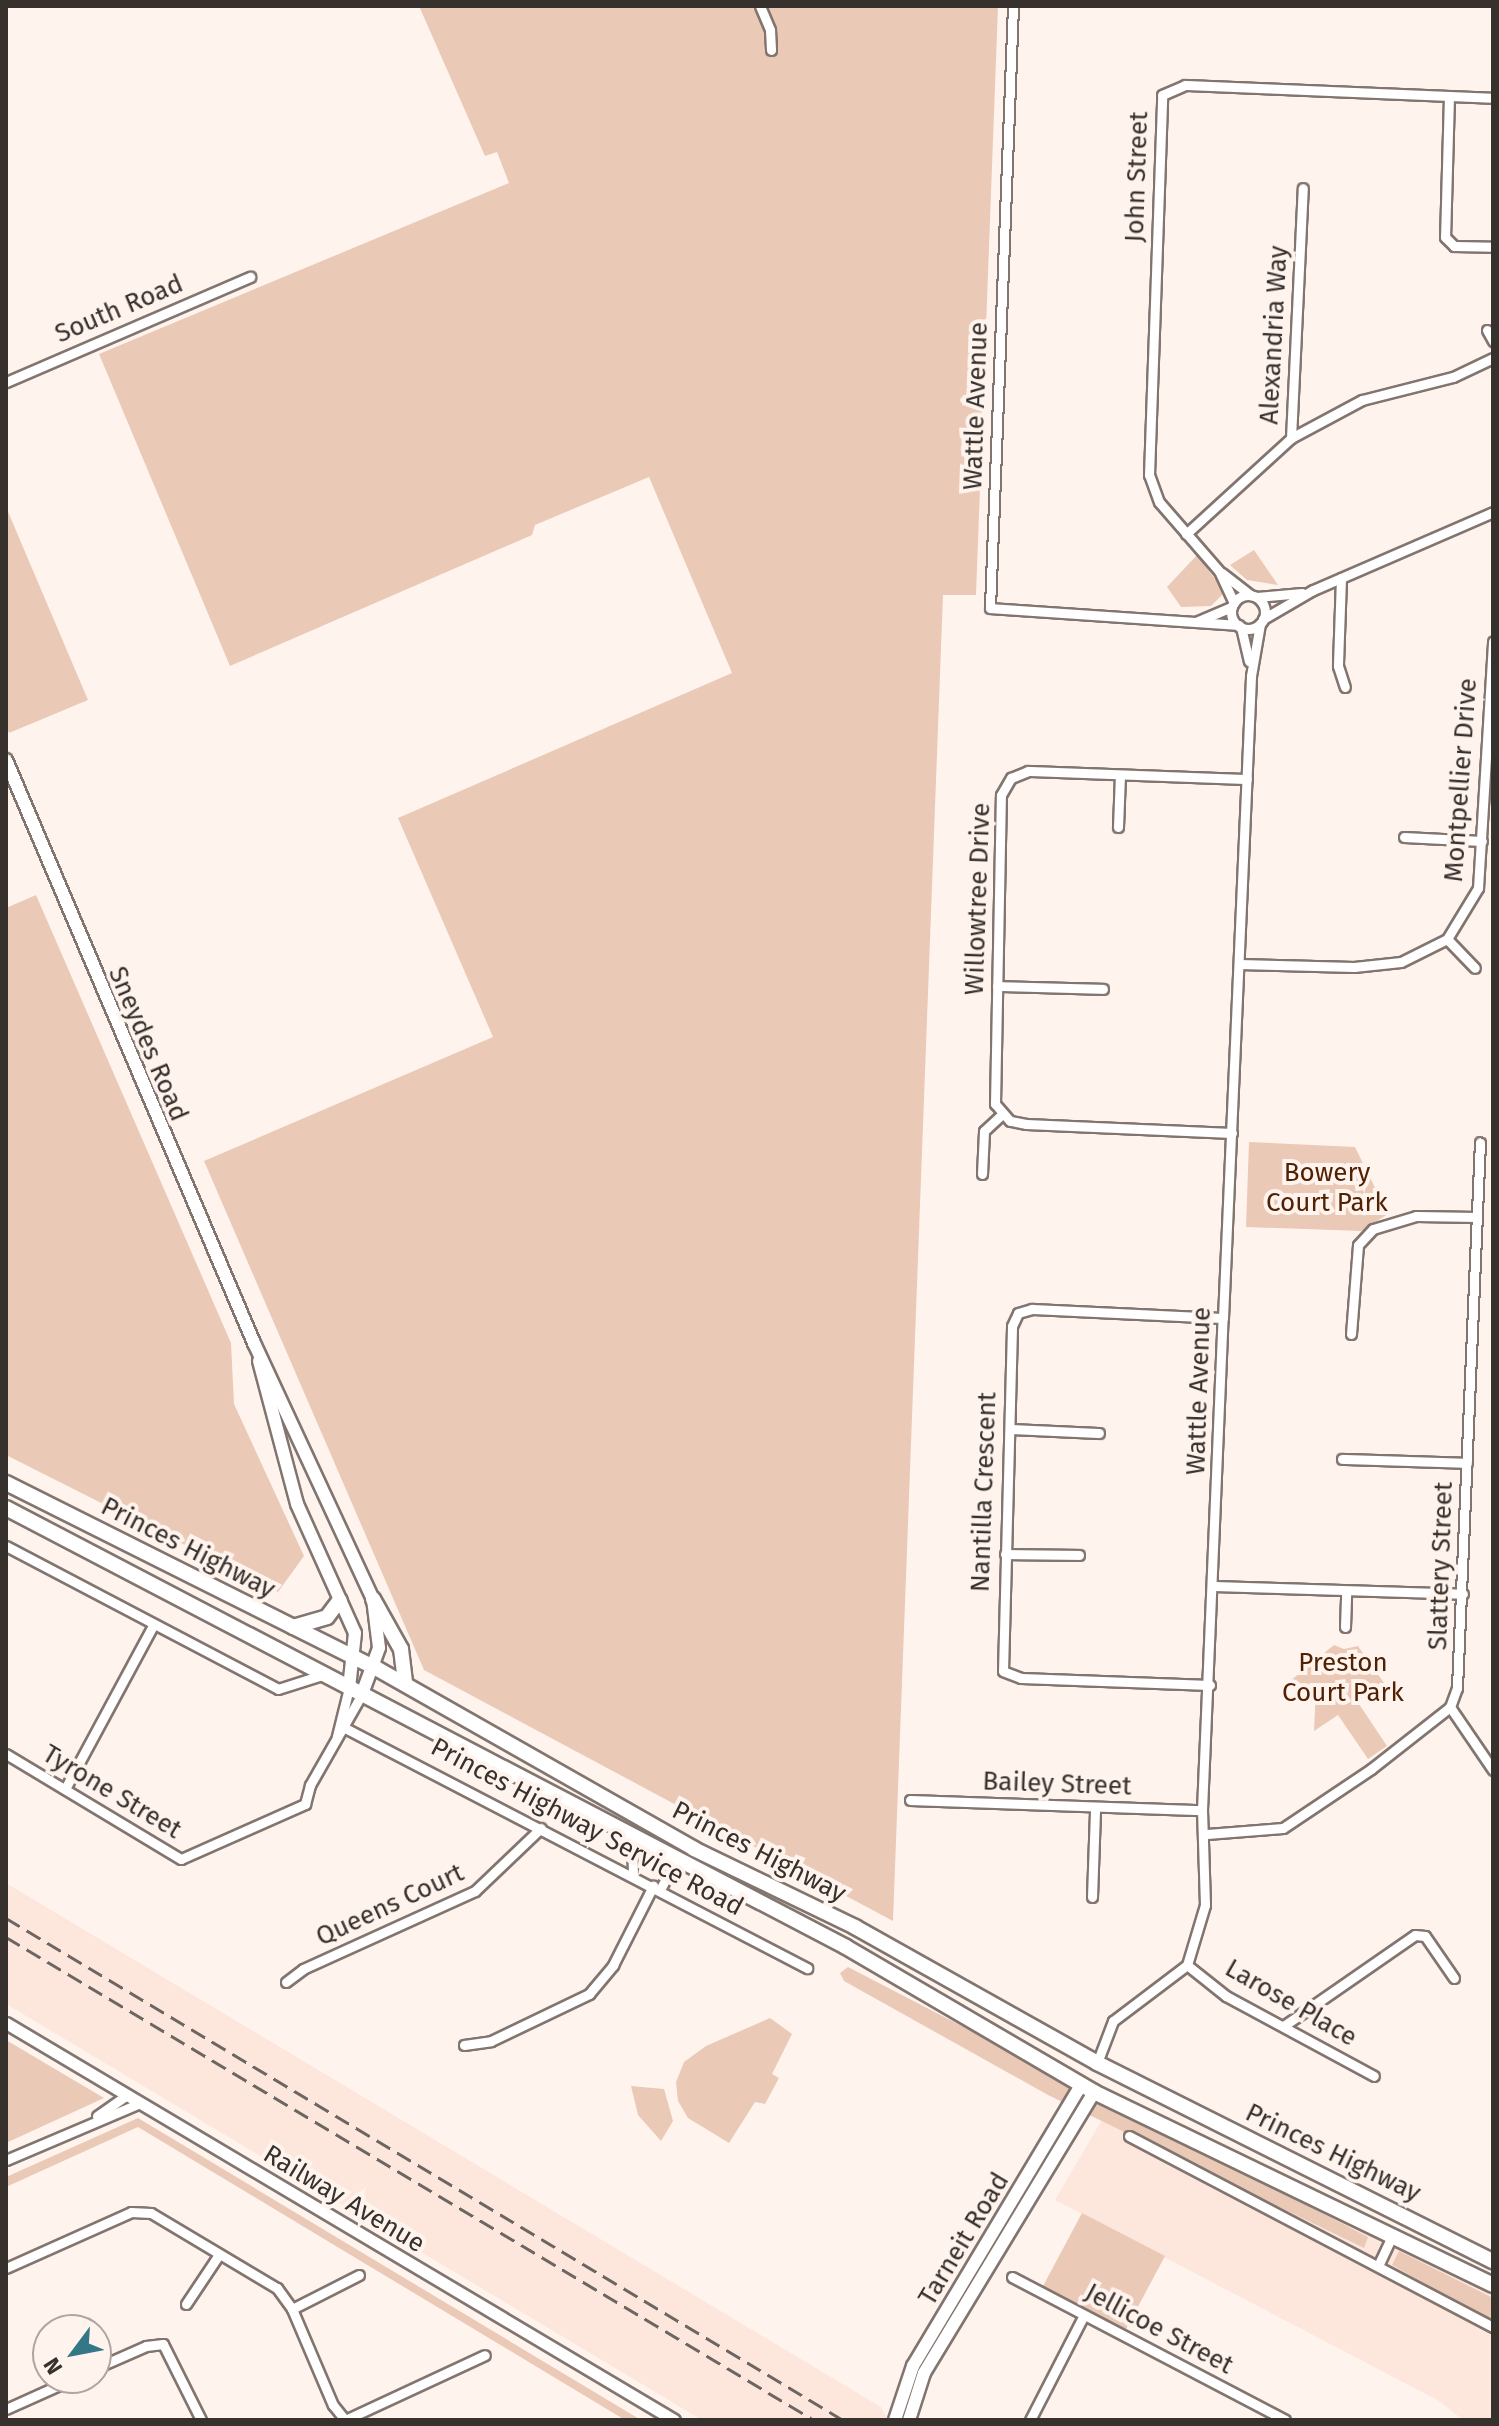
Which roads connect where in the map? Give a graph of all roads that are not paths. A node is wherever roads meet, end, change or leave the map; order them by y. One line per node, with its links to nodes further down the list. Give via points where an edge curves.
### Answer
1 (760, 6): 3 (street)
2 (1013, 6): 22 (street, Wattle Avenue, via 990,608)
3 (771, 50)
4 (1449, 96): 5 (street, John Street); 7 (street, via 1445,237 1454,246); 15 (street, John Street, via 1185,85 1162,95 1149,475 1159,502)
5 (1493, 98)
6 (1303, 188): 13 (street, Alexandria Way)
7 (1493, 247)
8 (250, 277): 12 (street, South Road)
9 (1487, 330): 10 (street)
10 (1493, 341)
11 (1493, 358): 13 (street, via 1453,377 1362,400)
12 (6, 382)
13 (1291, 438): 15 (street, Alexandria Way)
14 (1493, 512): 17 (street)
15 (1186, 534): 16 (street, John Street)
16 (1219, 571): 19 (street, John Street); 20 (street, John Street)
17 (1341, 578): 18 (street); 26 (street, via 1338,666)
18 (1313, 590): 19 (street, Wattle Avenue); 21 (street)
19 (1253, 596): 20 (street, Wattle Avenue); 21 (street, via 1264,609)
20 (1233, 605): 22 (street, Wattle Avenue); 23 (street, John Street)
21 (1262, 621): 23 (street); 25 (street, Wattle Avenue)
22 (1188, 623): 23 (street, Wattle Avenue)
23 (1239, 626): 25 (street, Wattle Avenue)
24 (1493, 641): 32 (street, Montpellier Drive)
25 (1251, 676): 29 (street, Wattle Avenue)
26 (1345, 687)
27 (6, 760): 45 (main road, Sneydes Road)
28 (1120, 776): 29 (street, Willowtree Drive); 30 (street); 36 (street, Willowtree Drive, via 1028,771 1011,778 1001,795)
29 (1247, 779): 34 (street, Wattle Avenue)
30 (1118, 827)
31 (1404, 837): 32 (street)
32 (1482, 841): 33 (street, Montpellier Drive, via 1478,888)
33 (1447, 939): 34 (street, via 1401,962 1354,967); 35 (street)
34 (1239, 964): 39 (street, Wattle Avenue)
35 (1475, 968)
36 (997, 986): 37 (street); 38 (street, Willowtree Drive, via 993,1091)
37 (1103, 989)
38 (1002, 1114): 39 (street, via 1026,1124); 41 (street, via 984,1131)
39 (1232, 1133): 43 (street, Wattle Avenue)
40 (1480, 1142): 42 (street, Slattery Street)
41 (982, 1174)
42 (1477, 1217): 44 (street, via 1416,1216 1373,1229 1358,1245); 49 (street, Slattery Street)
43 (1223, 1318): 46 (street, Nantilla Crescent, via 1032,1309 1018,1313 1012,1326); 55 (street, Wattle Avenue)
44 (1351, 1334)
45 (254, 1343): 58 (main road, Sneydes Road); 59 (main road, Sneydes Road, via 297,1504)
46 (1010, 1429): 47 (street); 53 (street, Nantilla Crescent)
47 (1099, 1433)
48 (1342, 1459): 49 (street)
49 (1467, 1463): 57 (street, Slattery Street)
50 (6, 1483): 61 (highway, Princes Highway)
51 (6, 1508): 65 (highway, Princes Highway)
52 (6, 1546): 60 (street)
53 (1005, 1554): 54 (street); 67 (street, Nantilla Crescent, via 1003,1671 1021,1678)
54 (1079, 1555)
55 (1214, 1586): 56 (street); 67 (street, Wattle Avenue)
56 (1346, 1591): 57 (street); 62 (street)
57 (1463, 1594): 69 (street, Slattery Street, via 1457,1688)
58 (373, 1599): 64 (main road, Sneydes Road, via 381,1634); 66 (highway, via 401,1649)
59 (340, 1600): 61 (highway, via 327,1617); 63 (main road, Sneydes Road, via 355,1633)
60 (154, 1624): 65 (street, via 289,1690); 74 (street)
61 (293, 1627): 63 (highway, Princes Highway)
62 (1345, 1627)
63 (356, 1657): 64 (highway, Princes Highway); 68 (main road, Sneydes Road)
64 (376, 1668): 66 (highway, Princes Highway); 68 (main road, Sneydes Road)
65 (325, 1674): 68 (highway, Princes Highway)
66 (405, 1684): 79 (highway, Princes Highway)
67 (1210, 1685): 77 (street, Wattle Avenue)
68 (356, 1691): 70 (street, Tyrone Street); 71 (street, Tyrone Street); 81 (highway, Princes Highway)
69 (1450, 1707): 73 (street); 80 (street, via 1283,1828)
70 (345, 1728): 71 (street, Tyrone Street); 78 (street, Princes Highway Service Road)
71 (336, 1739): 74 (street, Tyrone Street, via 300,1807 181,1859)
72 (6, 1754): 74 (street, Tyrone Street)
73 (1493, 1770)
74 (65, 1789)
75 (910, 1800): 76 (street, Bailey Street)
76 (1095, 1809): 77 (street, Bailey Street); 85 (street)
77 (1202, 1810): 80 (street, Wattle Avenue)
78 (541, 1828): 83 (street, Princes Highway Service Road); 91 (street, Queens Court, via 475,1891 303,1969)
79 (662, 1831): 82 (highway); 86 (highway, Princes Highway)
80 (1207, 1834): 88 (street, Wattle Avenue, via 1205,1905)
81 (632, 1835): 82 (highway, Princes Highway); 83 (street, Princes Highway)
82 (676, 1858): 84 (street, Princes Highway); 87 (highway, Princes Highway)
83 (633, 1876): 84 (street, Princes Highway Service Road)
84 (656, 1888): 89 (street, Princes Highway Service Road); 94 (street, Princes Highway, via 613,1965 589,1994 491,2041)
85 (1092, 1897)
86 (855, 1927): 87 (highway); 95 (highway, Princes Highway)
87 (846, 1947): 97 (highway, Princes Highway)
88 (1187, 1965): 93 (street, Larose Place, via 1226,1996); 95 (street, via 1113,2021)
89 (807, 1968)
90 (1454, 1978): 93 (street, via 1425,1936 1415,1935)
91 (286, 1982)
92 (6, 2023): 98 (street, Railway Avenue)
93 (1285, 2025): 96 (street, Larose Place)
94 (464, 2045)
95 (1097, 2063): 97 (highway); 103 (highway, Princes Highway)
96 (1374, 2076)
97 (1088, 2089): 104 (highway, Princes Highway); 118 (main road, Tarneit Road)
98 (127, 2095): 99 (street, Railway Avenue); 100 (street)
99 (140, 2103): 100 (street); 121 (street, Railway Avenue)
100 (91, 2121): 102 (street)
101 (1129, 2136): 107 (street)
102 (6, 2160)
103 (1402, 2214): 104 (highway); 106 (highway, Princes Highway)
104 (1393, 2234): 107 (street, Princes Highway); 111 (highway, Princes Highway)
105 (218, 2256): 108 (street, via 202,2240 151,2213 135,2211); 112 (street); 113 (street, via 277,2288)
106 (1493, 2261)
107 (1378, 2266): 115 (street)
108 (6, 2268)
109 (359, 2275): 113 (street)
110 (1012, 2277): 114 (street, Jellicoe Street)
111 (1493, 2285)
112 (186, 2304)
113 (292, 2309): 123 (street, via 333,2405)
114 (1084, 2315): 127 (street); 128 (street, Jellicoe Street)
115 (1493, 2327)
116 (485, 2355): 123 (street)
117 (112, 2361): 122 (street, via 163,2344)
118 (918, 2369): 125 (main road, Tarneit Road); 126 (main road, Tarneit Road)
119 (39, 2394): 120 (street)
120 (6, 2409)
121 (664, 2417): 124 (street, Railway Avenue)
122 (201, 2420)
123 (345, 2420)
124 (674, 2420)
125 (895, 2420)
126 (909, 2420)
127 (1030, 2420)
128 (1285, 2420)

